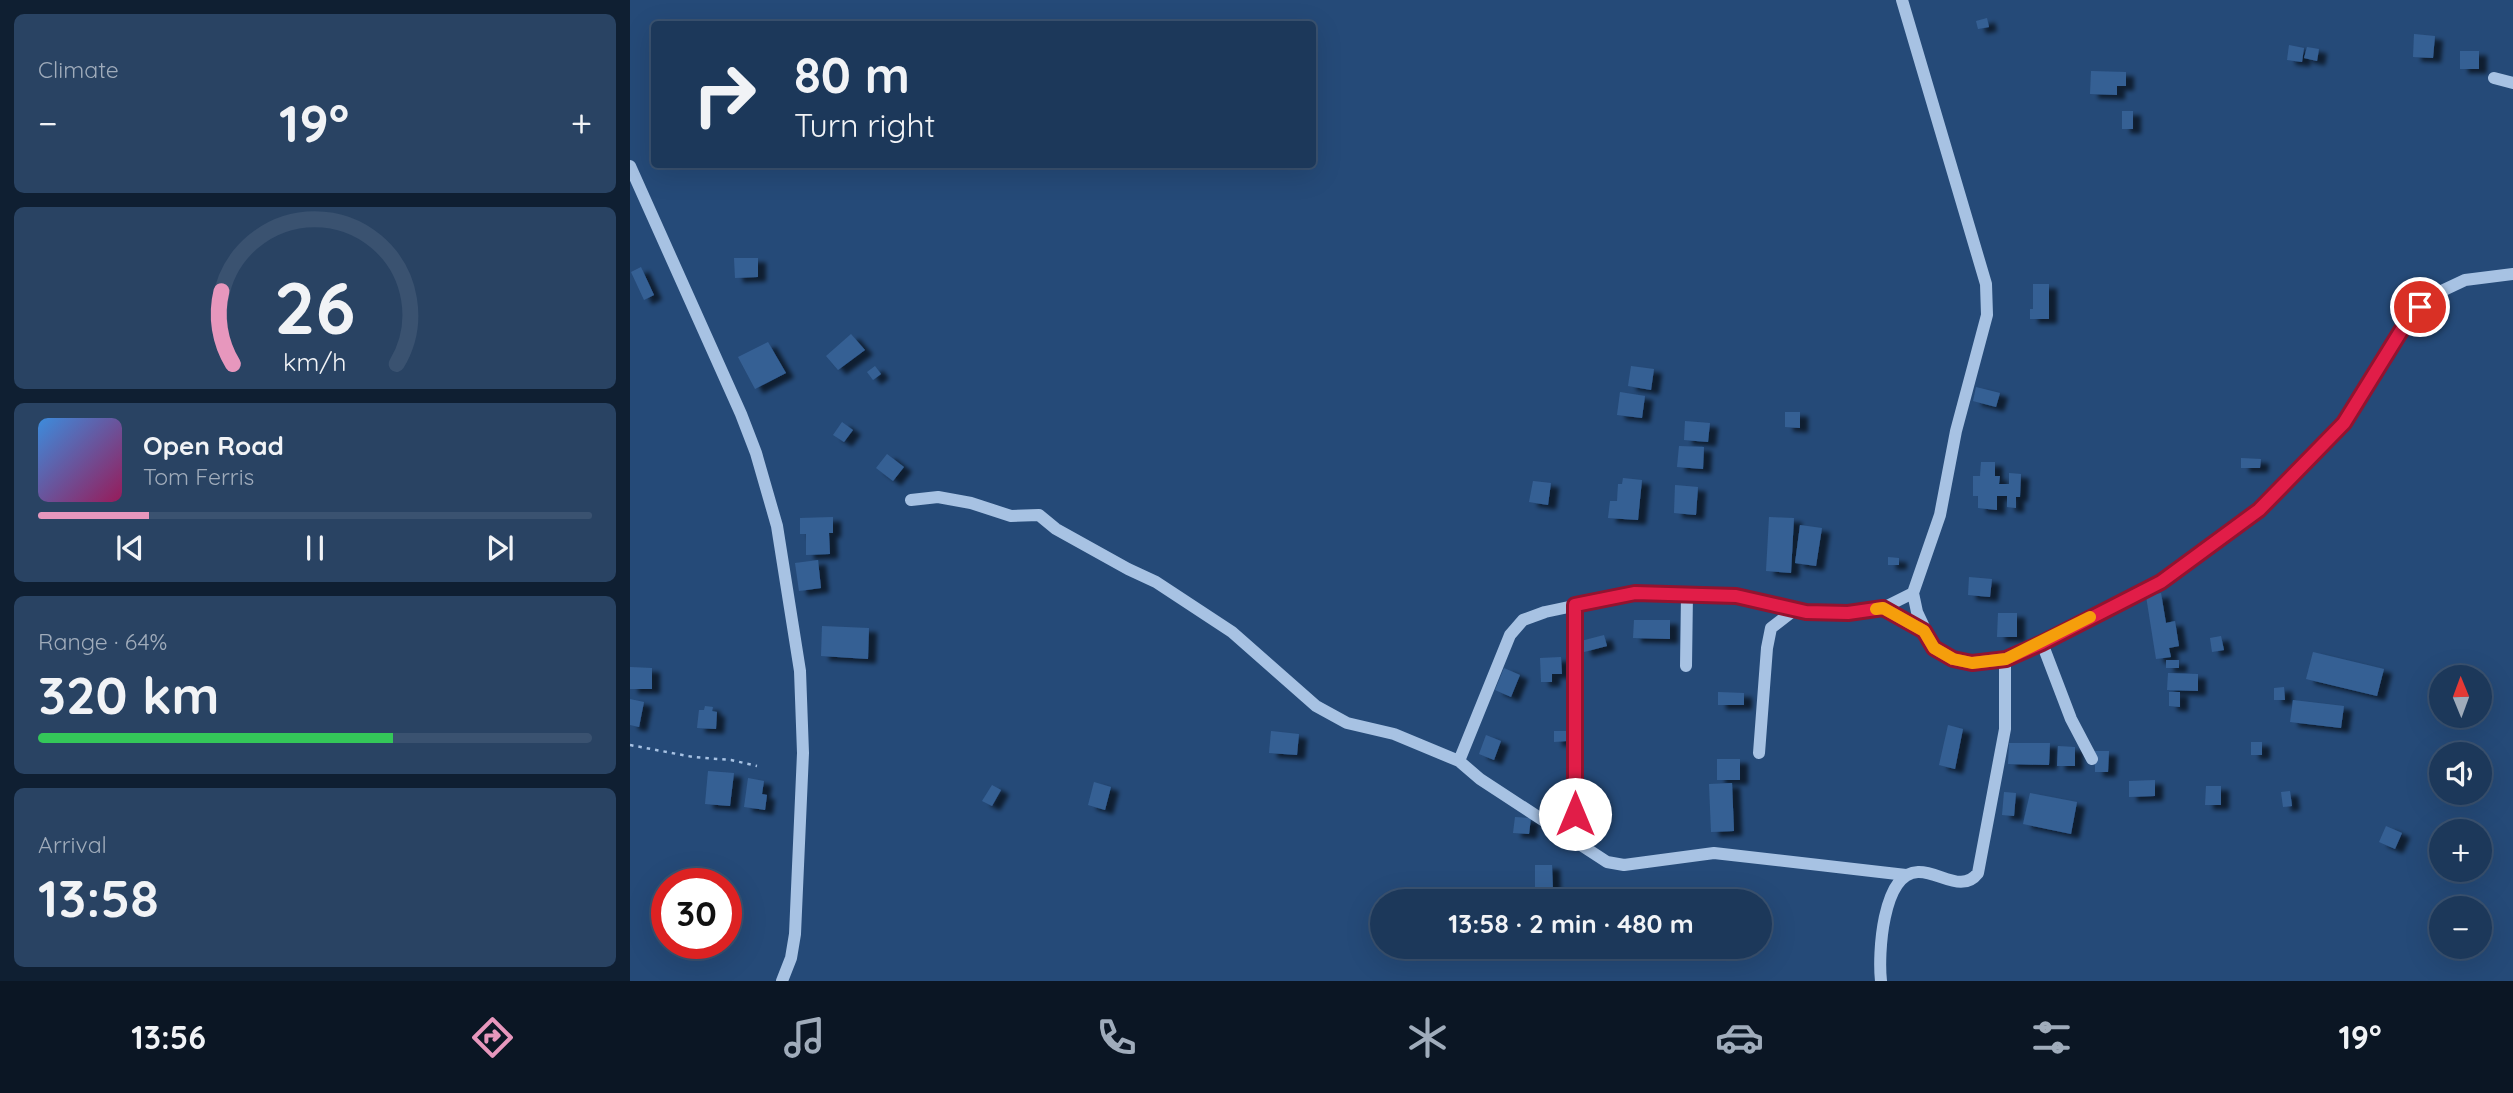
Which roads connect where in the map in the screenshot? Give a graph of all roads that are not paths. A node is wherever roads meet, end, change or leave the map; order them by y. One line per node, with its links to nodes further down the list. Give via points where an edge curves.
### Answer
1 (1902, 0): 7 (street, via 1986,284 1987,315 1956,431 1940,514)
2 (2494, 78): 3 (street)
3 (2513, 83)
4 (630, 166): 21 (street, via 741,414 777,526 800,671 803,753 795,934)
5 (2513, 274): 13 (street, via 2465,280 2431,296 2409,318 2344,423 2259,510 2161,582)
6 (911, 500): 18 (street, via 938,498 1011,516 1039,515 1232,632 1316,706 1347,723 1394,734)
7 (1913, 593): 10 (street); 12 (street)
8 (1687, 594): 9 (street, via 1635,593); 11 (street, via 1736,596); 15 (street)
9 (1575, 605): 18 (street, via 1523,620 1510,635); 19 (street)
10 (1883, 608): 11 (street, via 1848,613); 12 (street)
11 (1793, 611): 16 (street, via 1771,628)
12 (1924, 631): 14 (street, via 1934,648 1953,659 1972,663)
13 (2042, 643): 14 (street); 17 (street)
14 (2006, 659): 20 (street, via 2004,729 1978,873 1973,881 1964,883 1918,872)
15 (1686, 666)
16 (1759, 753)
17 (2092, 759)
18 (1458, 761): 19 (street)
19 (1575, 840): 20 (street, via 1607,862 1624,865 1714,853)
20 (1906, 875): 22 (street, via 1899,878 1889,900 1878,961)
21 (781, 981)
22 (1881, 981)

